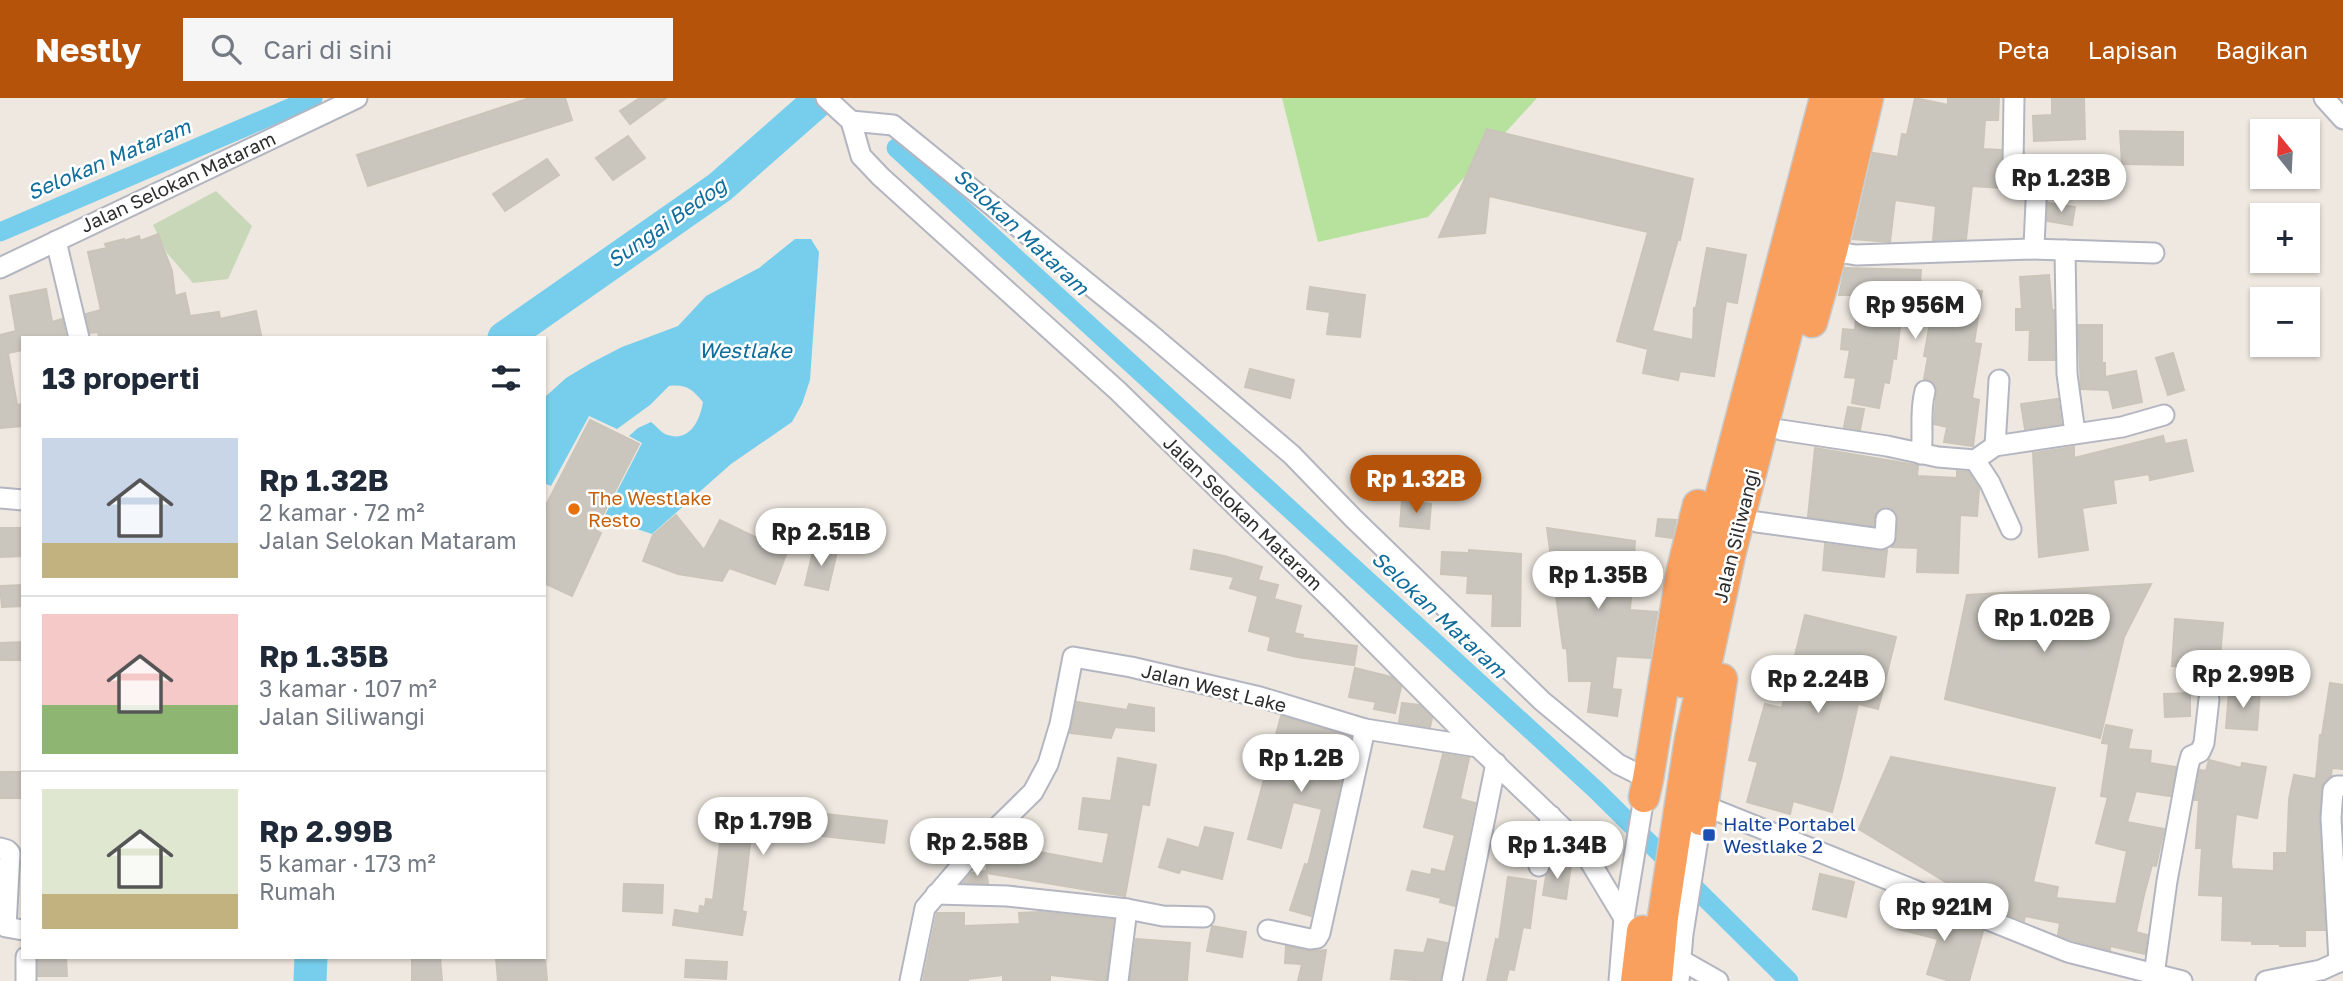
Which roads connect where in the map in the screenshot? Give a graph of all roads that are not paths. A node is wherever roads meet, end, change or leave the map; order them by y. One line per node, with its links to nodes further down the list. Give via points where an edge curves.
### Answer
1 (357, 98): 14 (street, Jalan Selokan Mataram)
2 (1810, 98): 11 (highway)
3 (1825, 98): 11 (highway, Jalan Siliwangi)
4 (1847, 98): 10 (highway, Jalan Siliwangi)
5 (1868, 98): 10 (highway)
6 (2014, 98): 12 (street, via 2013,166 2019,177)
7 (2323, 98): 9 (street)
8 (839, 110): 37 (street, Jalan Selokan Mataram, via 861,156 881,177 1118,391); 40 (street, Jalan Selokan Mataram, via 893,125 1149,333 1292,455 1542,701)
9 (2343, 119)
10 (1846, 145): 17 (highway); 20 (highway, Jalan Siliwangi)
11 (1799, 170): 20 (highway, Jalan Siliwangi); 40 (highway, via 1685,556)
12 (2036, 180): 13 (street); 15 (street)
13 (2083, 180)
14 (56, 240): 19 (street, Jalan Selokan Mataram); 21 (street)
15 (2031, 249): 16 (street); 17 (street, via 1856,255)
16 (2065, 250): 18 (street); 26 (street, via 2067,374)
17 (1832, 251): 25 (highway)
18 (2154, 253)
19 (0, 268)
20 (1782, 310): 48 (highway, Jalan Siliwangi, via 1711,532)
21 (79, 336)
22 (2000, 380): 27 (street)
23 (1925, 391): 28 (street)
24 (2164, 415): 26 (street)
25 (1782, 430): 28 (street); 33 (highway)
26 (2075, 433): 27 (street)
27 (1995, 446): 29 (street)
28 (1921, 454): 29 (street)
29 (1975, 460): 34 (street)
30 (0, 498): 31 (street)
31 (21, 500)
32 (1886, 519): 33 (street, via 1881,539)
33 (1757, 522): 41 (highway, via 1722,679)
34 (2011, 529)
35 (2209, 699): 54 (street, via 2204,743 2200,752 2191,756 2188,767)
36 (1365, 729): 37 (street, Jalan West Lake); 45 (street, Jalan West Lake, via 1260,697 1073,657 1060,724 1034,792); 50 (street, via 1320,933 1310,939)
37 (1478, 747): 38 (street, Jalan Selokan Mataram)
38 (1496, 763): 42 (street, Jalan Selokan Mataram); 58 (street)
39 (2343, 786): 53 (street, via 2333,790 2330,818)
40 (1646, 788): 48 (street, via 1630,875)
41 (1702, 813): 48 (street); 54 (street, via 2068,952)
42 (1551, 816): 44 (street); 48 (street, Jalan Selokan Mataram)
43 (0, 848): 49 (street, via 10,853 6,927)
44 (1539, 866)
45 (936, 894): 46 (street); 56 (street, via 925,908)
46 (1127, 909): 47 (street); 57 (street)
47 (1204, 917)
48 (1654, 919): 52 (street); 59 (street); 60 (highway, Jalan Siliwangi); 61 (highway, Jalan Siliwangi)
49 (21, 930)
50 (1268, 930)
51 (26, 959): 55 (street)
52 (1681, 960): 62 (street); 63 (street)
53 (2341, 961): 65 (street, via 2322,970)
54 (2154, 975): 64 (street)
55 (26, 981)
56 (910, 981)
57 (1118, 981)
58 (1452, 981)
59 (1619, 981)
60 (1636, 981)
61 (1657, 981)
62 (1679, 981)
63 (1718, 981)
64 (2182, 981)
65 (2266, 981)

